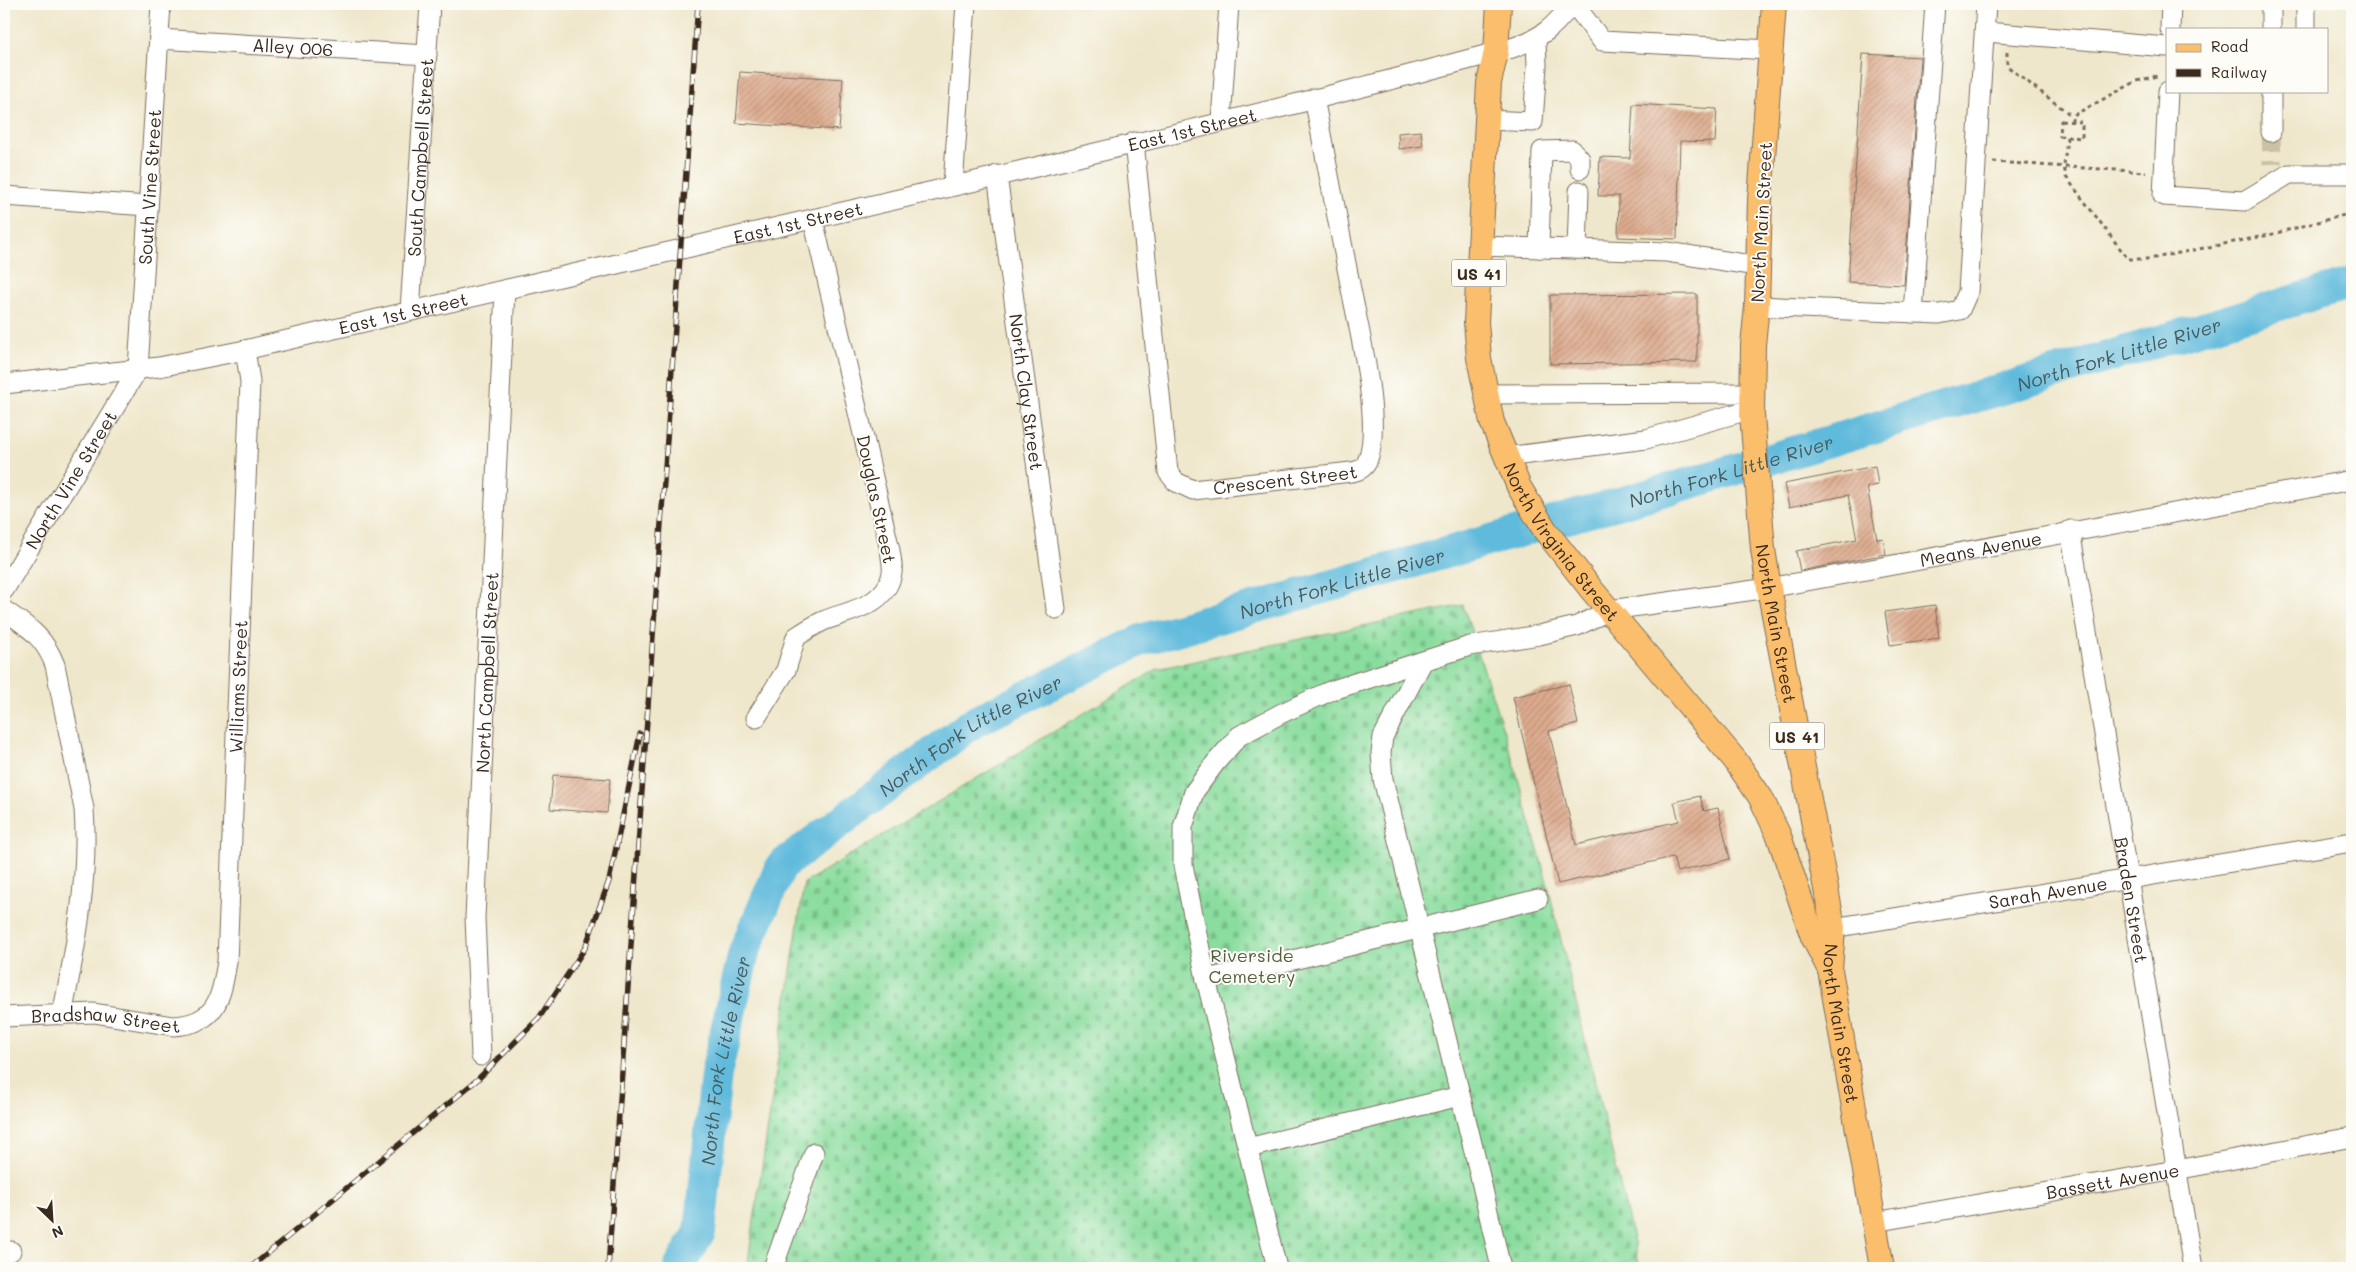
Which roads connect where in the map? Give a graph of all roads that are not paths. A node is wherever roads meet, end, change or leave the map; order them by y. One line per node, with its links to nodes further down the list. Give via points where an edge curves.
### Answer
1 (161, 4): 16 (street, South Vine Street)
2 (430, 4): 22 (street, South Campbell Street)
3 (966, 4): 35 (street)
4 (1229, 4): 27 (street)
5 (1499, 4): 21 (main road, US 41)
6 (1573, 4): 18 (street, East 1st Street); 20 (street, via 1602,41)
7 (1774, 4): 20 (main road, North Main Street / US 41)
8 (1935, 4): 47 (street)
9 (1986, 4): 17 (street)
10 (2171, 4): 13 (street)
11 (2271, 4): 14 (street)
12 (2306, 4): 15 (street)
13 (2170, 28)
14 (2271, 28)
15 (2306, 28)
16 (159, 38): 22 (street, Alley 006); 38 (street, South Vine Street)
17 (1986, 38): 19 (street); 47 (street, via 1968,292 1960,310 1940,314)
18 (1536, 40): 21 (street, East 1st Street); 26 (street, via 1533,122)
19 (2166, 47)
20 (1771, 50): 43 (main road, North Main Street / US 41)
21 (1496, 52): 25 (street, East 1st Street); 26 (main road, North Virginia Street / US 41, via 1489,83)
22 (427, 55): 46 (street, South Campbell Street)
23 (2164, 84): 34 (street, via 2163,196 2244,201)
24 (2271, 92): 28 (street)
25 (1314, 98): 27 (street, East 1st Street); 29 (street, Crescent Street, via 1365,363 1373,425 1369,457 1358,471 1193,490 1176,482 1168,472)
26 (1487, 120): 40 (main road, North Virginia Street / US 41)
27 (1221, 121): 29 (street, East 1st Street)
28 (2271, 132)
29 (1134, 142): 33 (street, East 1st Street)
30 (2272, 164): 34 (street)
31 (1580, 169): 41 (street, via 1580,159 1572,150 1542,151)
32 (2352, 174): 34 (street, via 2289,174)
33 (997, 175): 35 (street, East 1st Street); 58 (street, North Clay Street)
34 (2272, 184)
35 (954, 186): 39 (street, East 1st Street)
36 (1579, 191): 42 (street)
37 (4, 196): 38 (street)
38 (148, 206): 49 (street, South Vine Street)
39 (813, 218): 44 (street, East 1st Street); 62 (street, Douglas Street, via 890,550 892,574 885,589 873,601 856,611 824,621 796,637 786,670)
40 (1480, 246): 41 (street); 51 (main road, North Virginia Street / US 41, via 1476,322)
41 (1539, 248): 42 (street)
42 (1577, 249): 43 (street, via 1667,252)
43 (1757, 266): 45 (main road, North Main Street / US 41)
44 (505, 290): 46 (street, East 1st Street); 73 (street, North Campbell Street, via 476,918)
45 (1757, 306): 47 (street); 52 (main road, North Main Street / US 41)
46 (410, 311): 48 (street, East 1st Street)
47 (1913, 313)
48 (245, 350): 49 (street, East 1st Street); 71 (street, Williams Street, via 250,381 227,962 222,995 212,1011)
49 (138, 369): 50 (street, East 1st Street); 57 (street, North Vine Street)
50 (4, 384)
51 (1486, 394): 52 (street); 53 (main road, North Virginia Street / US 41, via 1492,422)
52 (1752, 406): 53 (street, via 1646,440); 56 (main road, North Main Street / US 41, via 1758,502)
53 (1506, 457): 60 (main road, North Virginia Street / US 41, via 1519,487 1545,530)
54 (2352, 480): 55 (street, Means Avenue)
55 (2070, 530): 56 (street, Means Avenue); 64 (street, Braden Street)
56 (1769, 588): 60 (street, Means Avenue); 66 (main road, North Main Street / US 41)
57 (4, 590)
58 (1056, 609)
59 (4, 610): 70 (street, via 33,630 50,651 84,809 82,902)
60 (1610, 610): 61 (street, Means Avenue, via 1577,626 1470,646); 68 (main road, North Virginia Street / US 41, via 1735,760 1761,798 1779,836 1813,937)
61 (1423, 661): 67 (street, via 1383,737 1381,753 1383,778); 69 (street, Means Avenue, via 1330,691 1239,736 1194,792 1183,827 1183,865)
62 (756, 718)
63 (2352, 842): 64 (street, Sarah Avenue)
64 (2129, 879): 66 (street, Sarah Avenue); 78 (street, Braden Street)
65 (1538, 899): 67 (street)
66 (1833, 928): 68 (main road, North Main Street / US 41)
67 (1420, 929): 69 (street); 74 (street)
68 (1830, 970): 79 (main road, North Main Street / US 41)
69 (1206, 979): 76 (street, Means Avenue)
70 (62, 1014): 71 (street, Bradshaw Street, via 94,1013 173,1026 185,1026); 72 (street, Bradshaw Street)
71 (204, 1016)
72 (4, 1017)
73 (481, 1056)
74 (1460, 1096): 76 (street); 82 (street)
75 (2352, 1137): 78 (street, Bassett Avenue)
76 (1248, 1148): 81 (street, Means Avenue)
77 (814, 1153): 80 (street)
78 (2176, 1170): 79 (street, Bassett Avenue); 84 (street, Braden Street)
79 (1874, 1222): 83 (main road, North Main Street / US 41)
80 (773, 1268)
81 (1277, 1268)
82 (1498, 1268)
83 (1882, 1268)
84 (2193, 1268)

